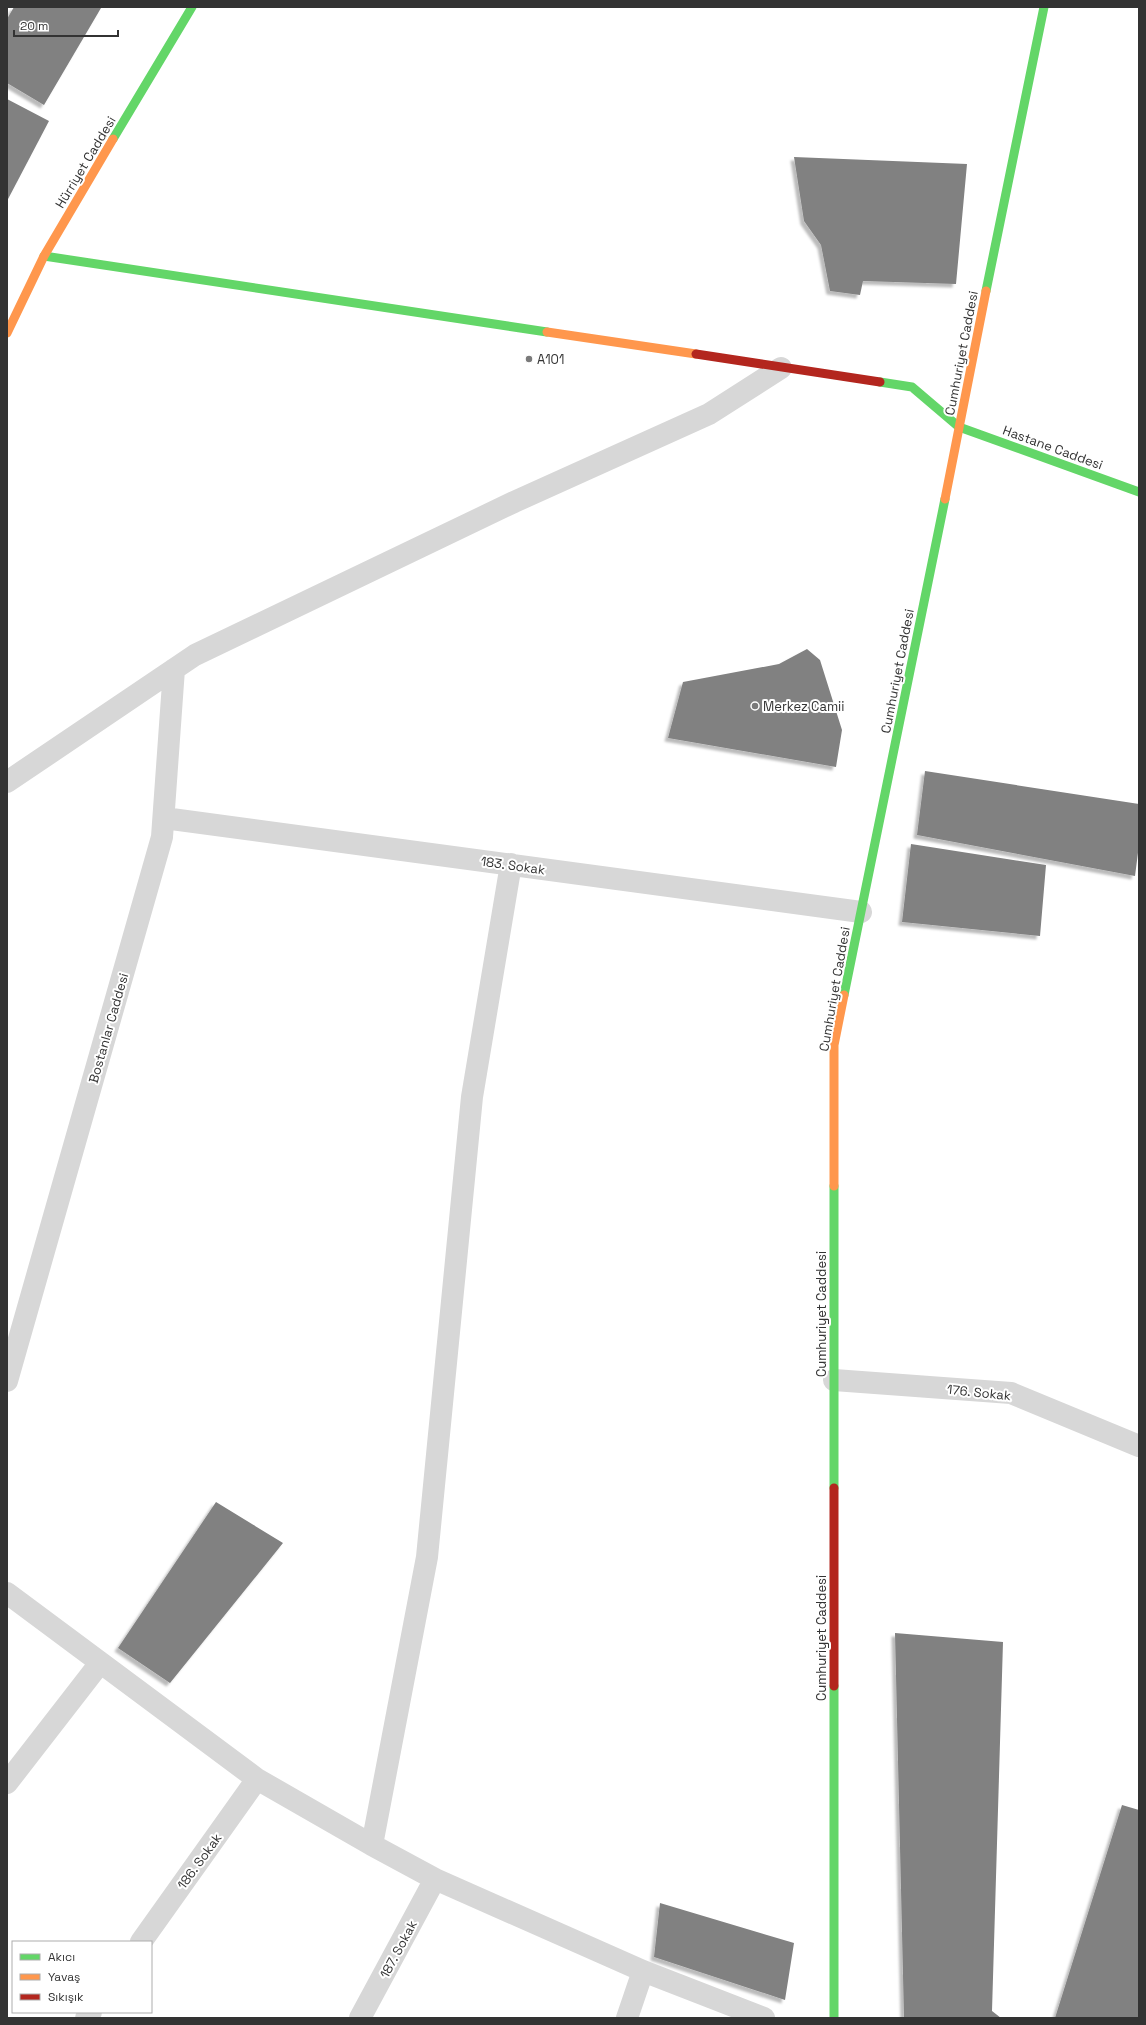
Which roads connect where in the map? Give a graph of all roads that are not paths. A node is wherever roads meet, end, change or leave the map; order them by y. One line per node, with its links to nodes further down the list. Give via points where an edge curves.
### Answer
1 (192, 7): 3 (street, Hürriyet Caddesi)
2 (1044, 7): 6 (street, Cumhuriyet Caddesi)
3 (44, 256): 4 (street, Hürriyet Caddesi); 5 (street)
4 (7, 333)
5 (781, 368): 6 (street, via 912,387); 8 (street, via 709,414 514,502 195,655)
6 (959, 427): 7 (street, Hastane Caddesi); 12 (street, Cumhuriyet Caddesi)
7 (1139, 492)
8 (174, 669): 9 (street); 10 (street, Bostanlar Caddesi)
9 (7, 782)
10 (164, 818): 11 (street, 183. Sokak); 14 (street, Bostanlar Caddesi, via 162,837)
11 (511, 864): 12 (street, 183. Sokak); 20 (street, via 472,1097 427,1557)
12 (861, 912): 13 (street, Cumhuriyet Caddesi, via 834,1045)
13 (834, 1380): 15 (street, 176. Sokak, via 1011,1394); 27 (street, Cumhuriyet Caddesi)
14 (7, 1381)
15 (1139, 1446)
16 (7, 1593): 17 (street)
17 (100, 1663): 18 (street); 19 (street)
18 (257, 1779): 20 (street); 22 (street, 186. Sokak)
19 (7, 1783)
20 (372, 1845): 21 (street)
21 (435, 1879): 23 (street); 24 (street, 187. Sokak)
22 (142, 1941)
23 (643, 1971): 25 (street); 26 (street)
24 (360, 2018)
25 (627, 2018)
26 (764, 2018)
27 (834, 2018)

